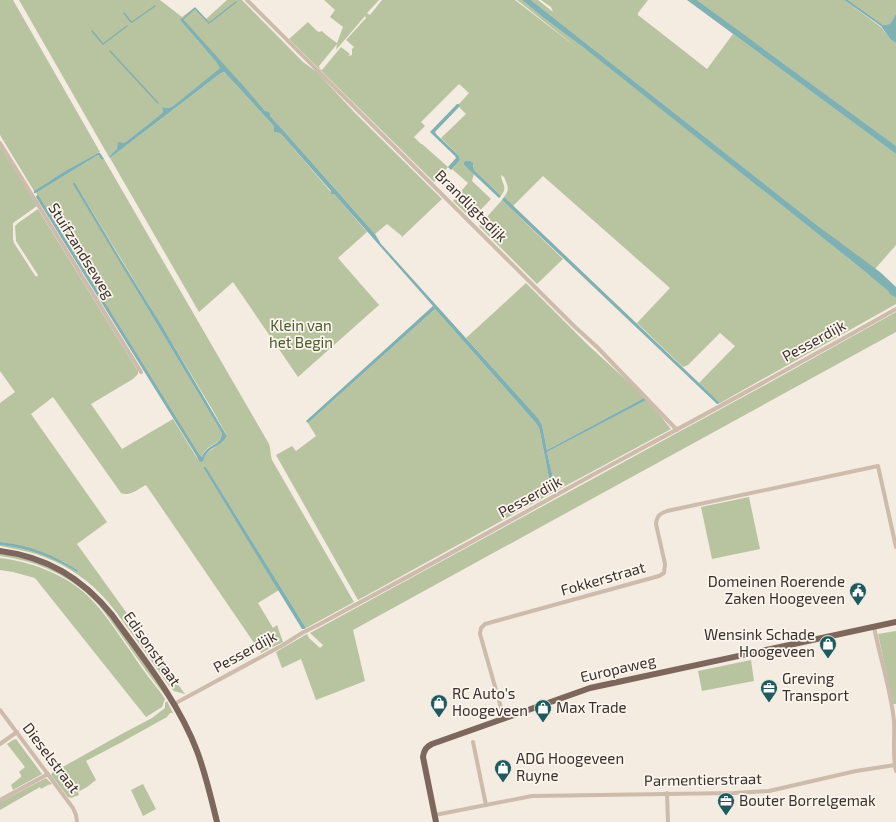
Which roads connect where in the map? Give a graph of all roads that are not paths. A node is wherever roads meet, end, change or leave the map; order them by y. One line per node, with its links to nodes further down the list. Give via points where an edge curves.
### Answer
1 (247, 0): 5 (street, Brandligtsdijk, via 597,347)
2 (0, 142): 4 (street, Stuifzandseweg)
3 (896, 309): 5 (street, Pesserdijk)
4 (141, 372)
5 (677, 430): 10 (street, Pesserdijk)
6 (896, 547): 12 (street, Fokkerstraat, via 878,466 661,513 656,524 665,564 664,572 659,576 485,624 481,628 480,634)
7 (0, 551): 10 (main road, Edisonstraat, via 43,562 66,573 88,589 112,614)
8 (896, 622): 9 (main road, Europaweg)
9 (874, 627): 12 (main road, Europaweg, via 590,688); 16 (street, via 894,722)
10 (174, 704): 24 (main road, Edisonstraat, via 200,760)
11 (0, 710): 13 (street, Dieselstraat)
12 (504, 718): 22 (main road, Europaweg, via 432,744 425,749 423,757)
13 (17, 732): 15 (street); 18 (street, Dieselstraat)
14 (473, 742): 21 (street)
15 (0, 744)
16 (895, 765): 17 (street); 19 (street, Parmentierstraat, via 856,771 769,791)
17 (896, 771)
18 (48, 774): 20 (street); 23 (street, Dieselstraat, via 73,808)
19 (667, 793): 21 (street, Parmentierstraat, via 524,797); 25 (street)
20 (0, 800)
21 (486, 805): 22 (street, Parmentierstraat)
22 (435, 819)
23 (78, 822)
24 (217, 822)
25 (668, 822)

